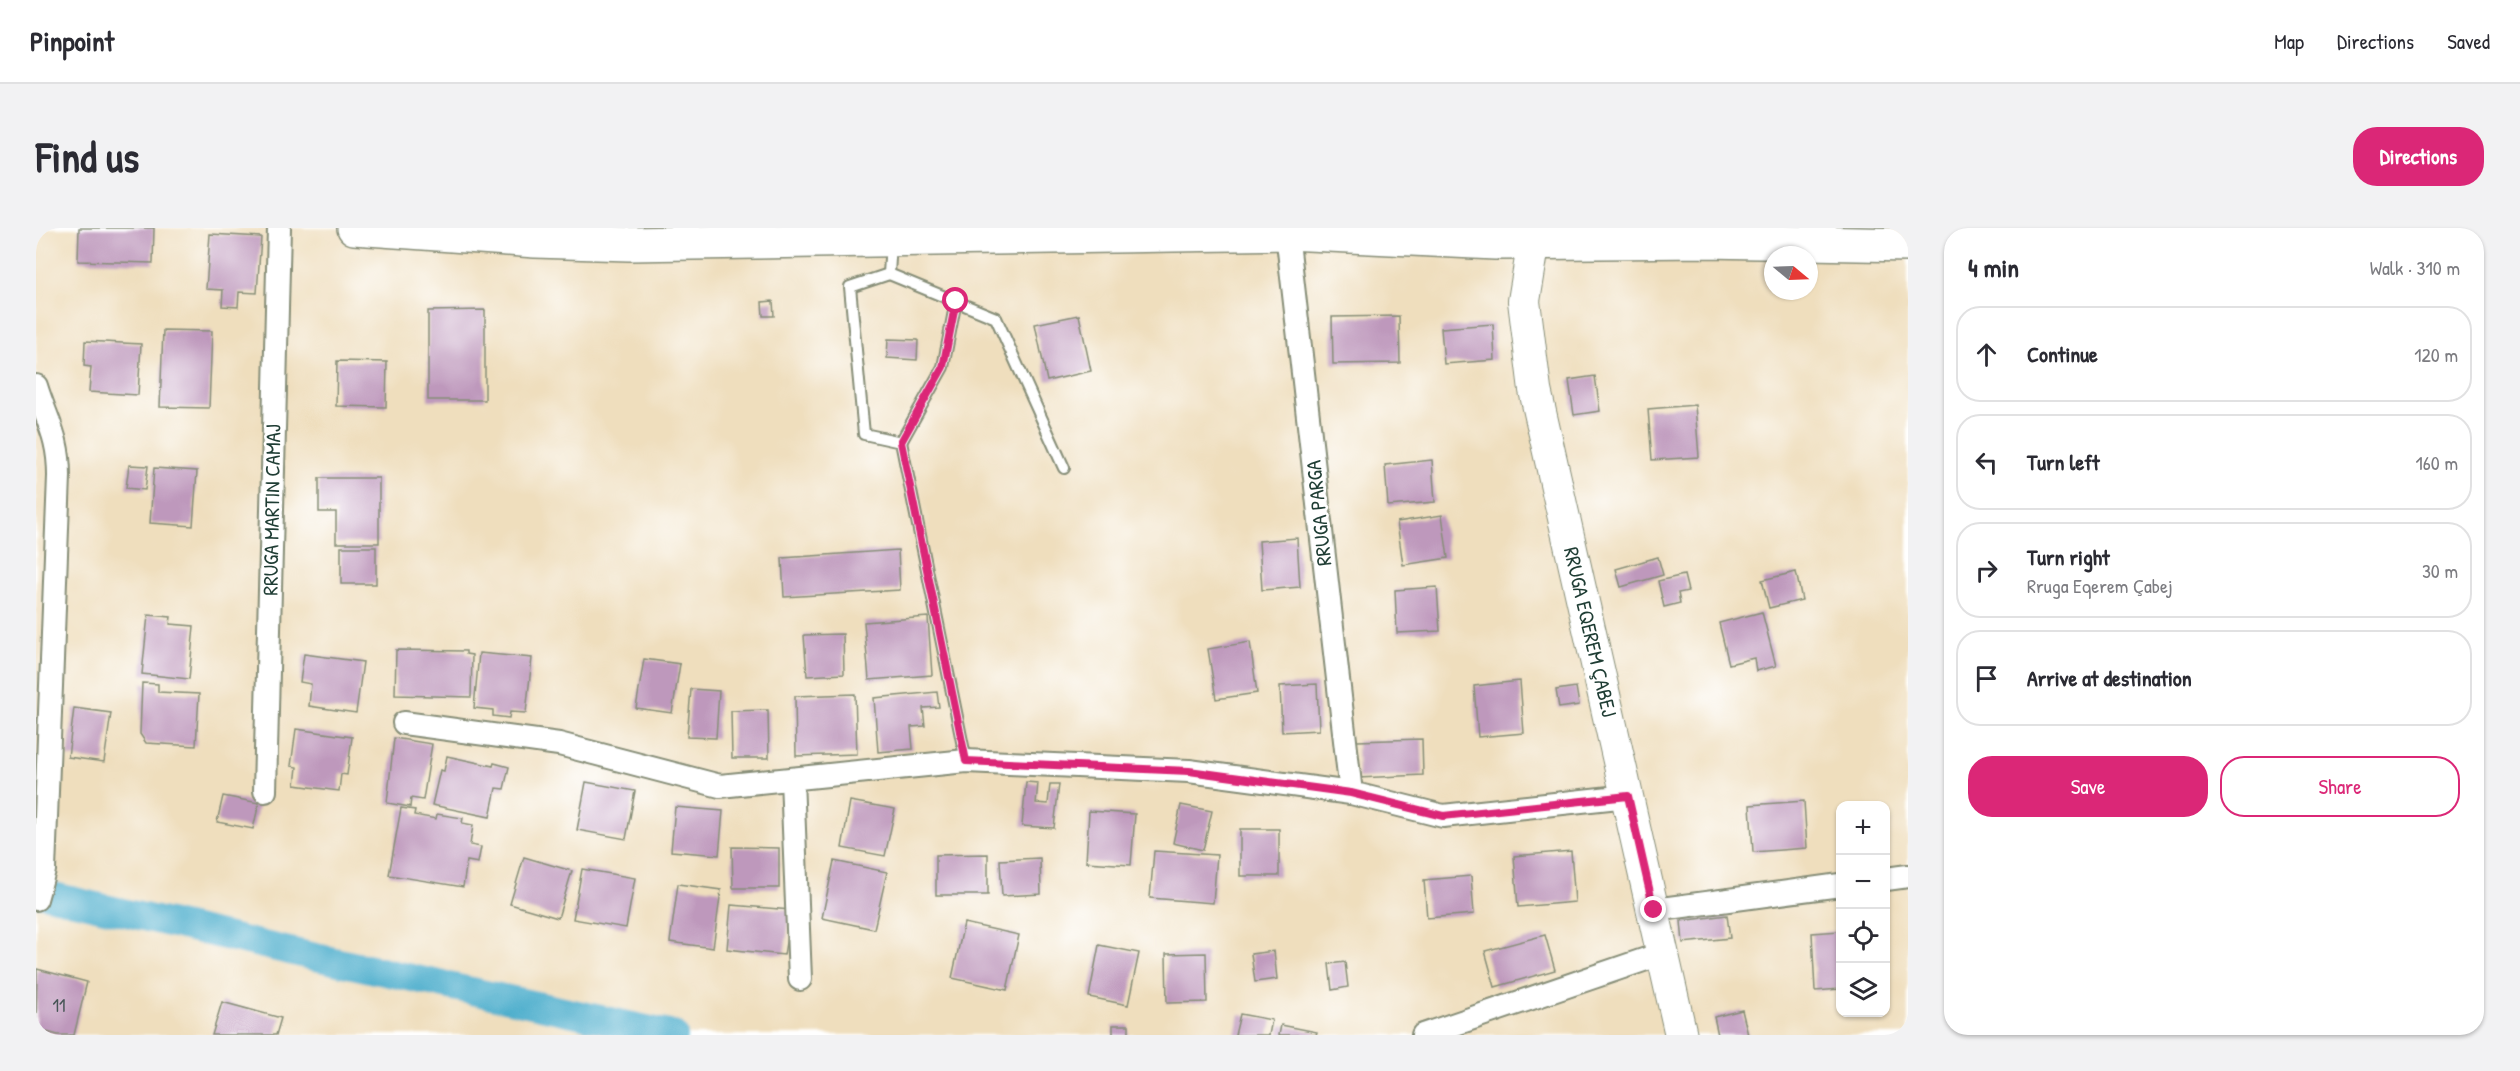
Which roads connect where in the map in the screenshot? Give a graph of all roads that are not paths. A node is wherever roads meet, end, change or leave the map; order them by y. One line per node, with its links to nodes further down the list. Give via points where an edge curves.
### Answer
1 (279, 228): 15 (street, RRUGA MARTIN CAMAJ)
2 (354, 228): 5 (highway, via 629,244)
3 (1287, 234): 4 (highway); 5 (highway); 16 (street, RRUGA PARGA)
4 (1534, 236): 6 (highway); 17 (main road, RRUGA EQEREM ÇABEJ, via 1524,301 1534,390)
5 (891, 242): 7 (lane)
6 (1908, 245)
7 (889, 274): 8 (lane); 10 (lane, via 850,286 864,434)
8 (956, 301): 10 (lane, via 943,367); 11 (lane, via 996,318)
9 (36, 386): 21 (street, via 55,432 59,453 44,870)
10 (901, 442): 13 (lane)
11 (1064, 468)
12 (404, 723): 14 (street, via 560,744 720,786)
13 (966, 761): 14 (street); 16 (street, via 1189,771)
14 (792, 779): 24 (street)
15 (266, 791)
16 (1351, 793): 17 (street, via 1443,816)
17 (1628, 796): 22 (main road, RRUGA EQEREM ÇABEJ)
18 (1908, 876): 19 (street)
19 (1890, 878)
20 (1836, 886): 22 (street)
21 (36, 899)
22 (1654, 910): 23 (main road, RRUGA EQEREM ÇABEJ)
23 (1661, 954): 25 (street); 26 (main road, RRUGA EQEREM ÇABEJ)
24 (800, 979)
25 (1423, 1035)
26 (1681, 1035)

